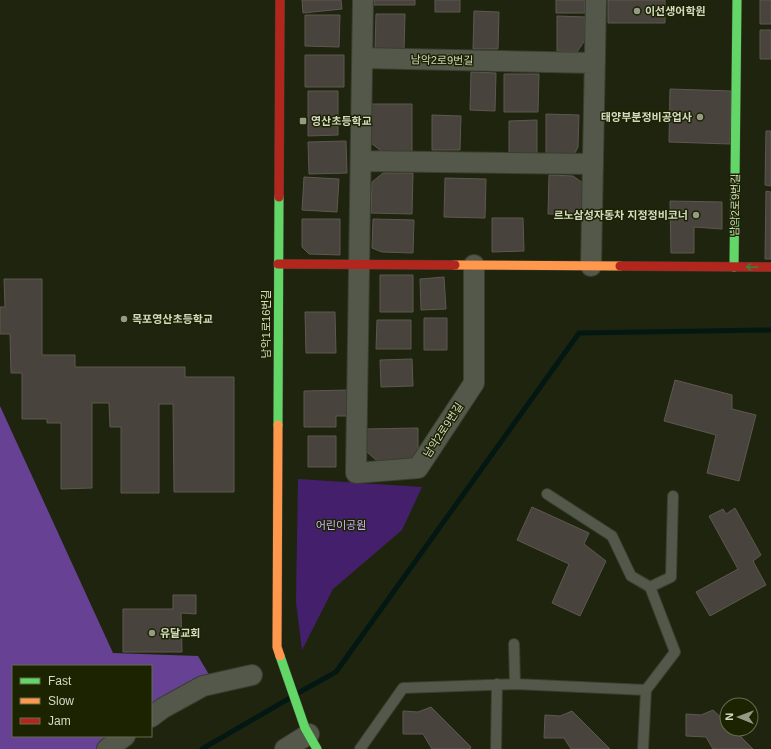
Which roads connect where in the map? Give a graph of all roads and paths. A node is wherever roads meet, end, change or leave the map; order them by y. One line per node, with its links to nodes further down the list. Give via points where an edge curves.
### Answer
1 (280, 0): 9 (street, 남악1로16번길)
2 (363, 0): 5 (street, 남악2로9번길)
3 (596, 0): 6 (street)
4 (737, 0): 13 (street, 남악2로9번길)
5 (362, 58): 6 (street, 남악2로9번길); 7 (street, 남악2로9번길)
6 (595, 63): 8 (street)
7 (360, 161): 8 (street); 10 (street, 남악2로9번길)
8 (593, 164): 12 (street)
9 (278, 264): 10 (street); 25 (street, 남악1로16번길, via 277,647)
10 (359, 264): 11 (street); 11 (street, 남악2로9번길, via 356,473 418,468 474,383)
11 (474, 265): 12 (street)
12 (591, 266): 13 (street)
13 (734, 267): 14 (street, one-way to 13)
14 (771, 267)
15 (547, 494): 17 (lane, via 612,536 631,576)
16 (673, 496): 17 (lane, via 671,577)
17 (650, 587): 22 (lane, via 675,652)
18 (514, 644): 21 (lane)
19 (252, 675): 23 (street, via 203,686)
20 (497, 684): 21 (lane); 28 (lane, via 403,688); 29 (lane)
21 (515, 684): 22 (lane)
22 (646, 690): 30 (lane)
23 (152, 716)
24 (124, 737): 26 (street)
25 (311, 737): 27 (street)
26 (107, 749)
27 (285, 749)
28 (360, 749)
29 (496, 749)
30 (643, 749)

